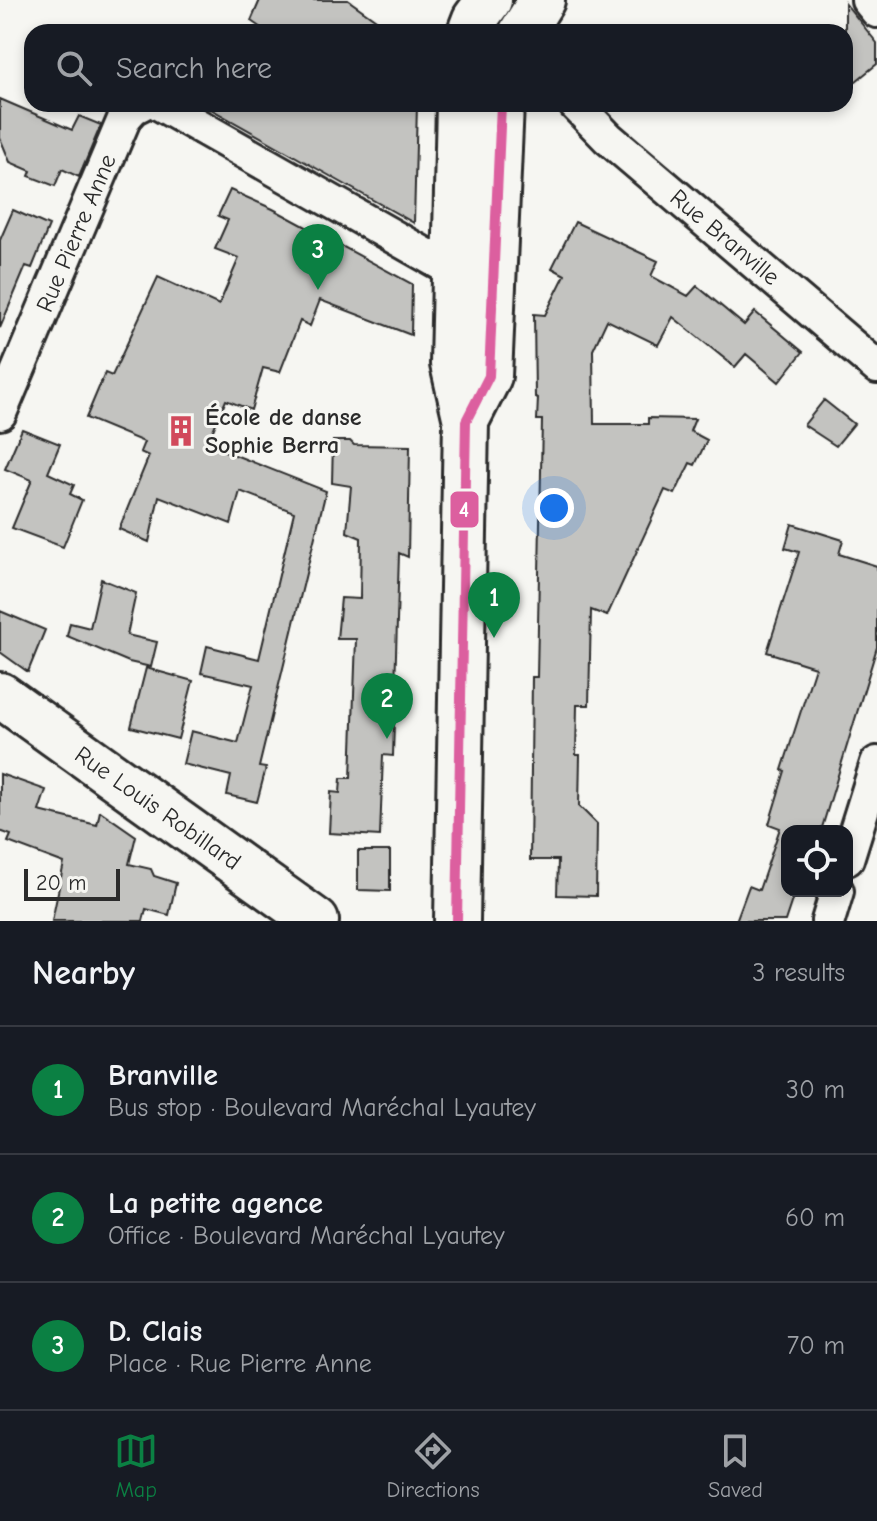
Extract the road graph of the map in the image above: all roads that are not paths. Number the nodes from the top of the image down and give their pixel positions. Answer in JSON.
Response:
{"nodes":[{"id":1,"x":542,"y":0,"type":"edge"},
{"id":2,"x":868,"y":0,"type":"edge"},
{"id":3,"x":877,"y":11,"type":"edge"},
{"id":4,"x":527,"y":24,"type":"edge"},
{"id":5,"x":129,"y":112,"type":"edge"},
{"id":6,"x":174,"y":112,"type":"edge"},
{"id":7,"x":459,"y":112,"type":"edge"},
{"id":8,"x":501,"y":112,"type":"edge"},
{"id":9,"x":583,"y":112,"type":"edge"},
{"id":10,"x":455,"y":272,"type":"junction"},
{"id":11,"x":493,"y":295,"type":"junction"},
{"id":12,"x":877,"y":367,"type":"edge"},
{"id":13,"x":0,"y":413,"type":"edge"},
{"id":14,"x":466,"y":421,"type":"junction"},
{"id":15,"x":0,"y":695,"type":"edge"},
{"id":16,"x":877,"y":763,"type":"edge"},
{"id":17,"x":853,"y":840,"type":"edge"},
{"id":18,"x":835,"y":897,"type":"edge"},
{"id":19,"x":316,"y":921,"type":"edge"},
{"id":20,"x":457,"y":921,"type":"edge"},
{"id":21,"x":828,"y":921,"type":"edge"}],
"edges":[{"from":1,"to":4,"type":"main road"},
{"from":2,"to":3,"type":"street"},
{"from":5,"to":13,"type":"street","name":"Rue Pierre Anne"},
{"from":6,"to":10,"type":"street"},
{"from":7,"to":10,"type":"main road"},
{"from":8,"to":11,"type":"main road"},
{"from":9,"to":12,"type":"street","name":"Rue Branville"},
{"from":10,"to":11,"type":"street"},
{"from":10,"to":14,"type":"main road"},
{"from":11,"to":14,"type":"main road"},
{"from":14,"to":20,"type":"main road"},
{"from":15,"to":19,"type":"main road","name":"Rue Louis Robillard"},
{"from":16,"to":17,"type":"street"},
{"from":18,"to":21,"type":"street"}]}
